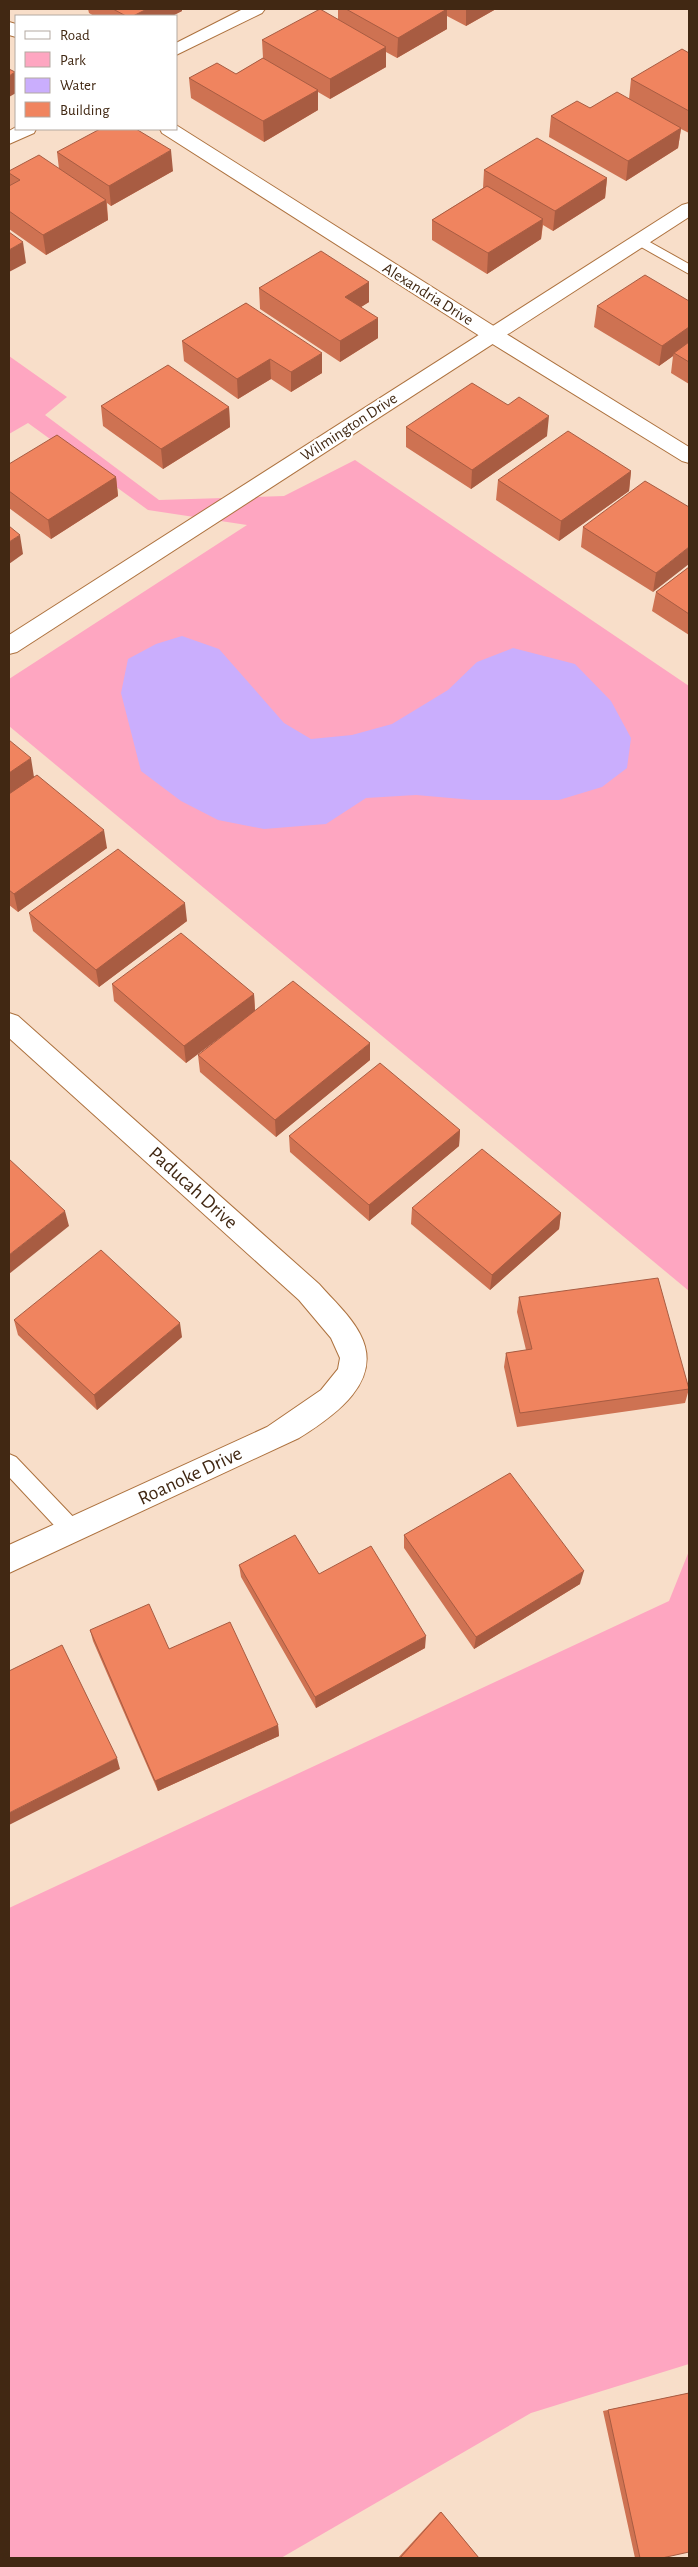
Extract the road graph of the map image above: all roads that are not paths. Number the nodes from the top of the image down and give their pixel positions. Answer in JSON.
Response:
{"nodes":[{"id":1,"x":256,"y":9,"type":"edge"},
{"id":2,"x":178,"y":49,"type":"edge"},
{"id":3,"x":25,"y":130,"type":"edge"},
{"id":4,"x":171,"y":130,"type":"edge"},
{"id":5,"x":9,"y":138,"type":"edge"},
{"id":6,"x":689,"y":209,"type":"edge"},
{"id":7,"x":639,"y":240,"type":"junction"},
{"id":8,"x":689,"y":270,"type":"edge"},
{"id":9,"x":493,"y":335,"type":"junction"},
{"id":10,"x":689,"y":456,"type":"edge"},
{"id":11,"x":9,"y":646,"type":"edge"},
{"id":12,"x":9,"y":1024,"type":"edge"},
{"id":13,"x":353,"y":1368,"type":"joint"},
{"id":14,"x":9,"y":1463,"type":"edge"},
{"id":15,"x":72,"y":1530,"type":"junction"},
{"id":16,"x":9,"y":1559,"type":"edge"}],
"edges":[{"from":1,"to":2,"type":"street"},
{"from":3,"to":5,"type":"street"},
{"from":4,"to":9,"type":"street","name":"Alexandria Drive"},
{"from":6,"to":7,"type":"street","name":"Wilmington Drive"},
{"from":7,"to":8,"type":"lane"},
{"from":7,"to":9,"type":"street","name":"Wilmington Drive"},
{"from":9,"to":10,"type":"street","name":"Alexandria Drive"},
{"from":9,"to":11,"type":"street","name":"Wilmington Drive"},
{"from":12,"to":13,"type":"street","name":"Paducah Drive"},
{"from":13,"to":15,"type":"street","name":"Roanoke Drive"},
{"from":14,"to":15,"type":"lane"},
{"from":15,"to":16,"type":"street","name":"Roanoke Drive"}]}
